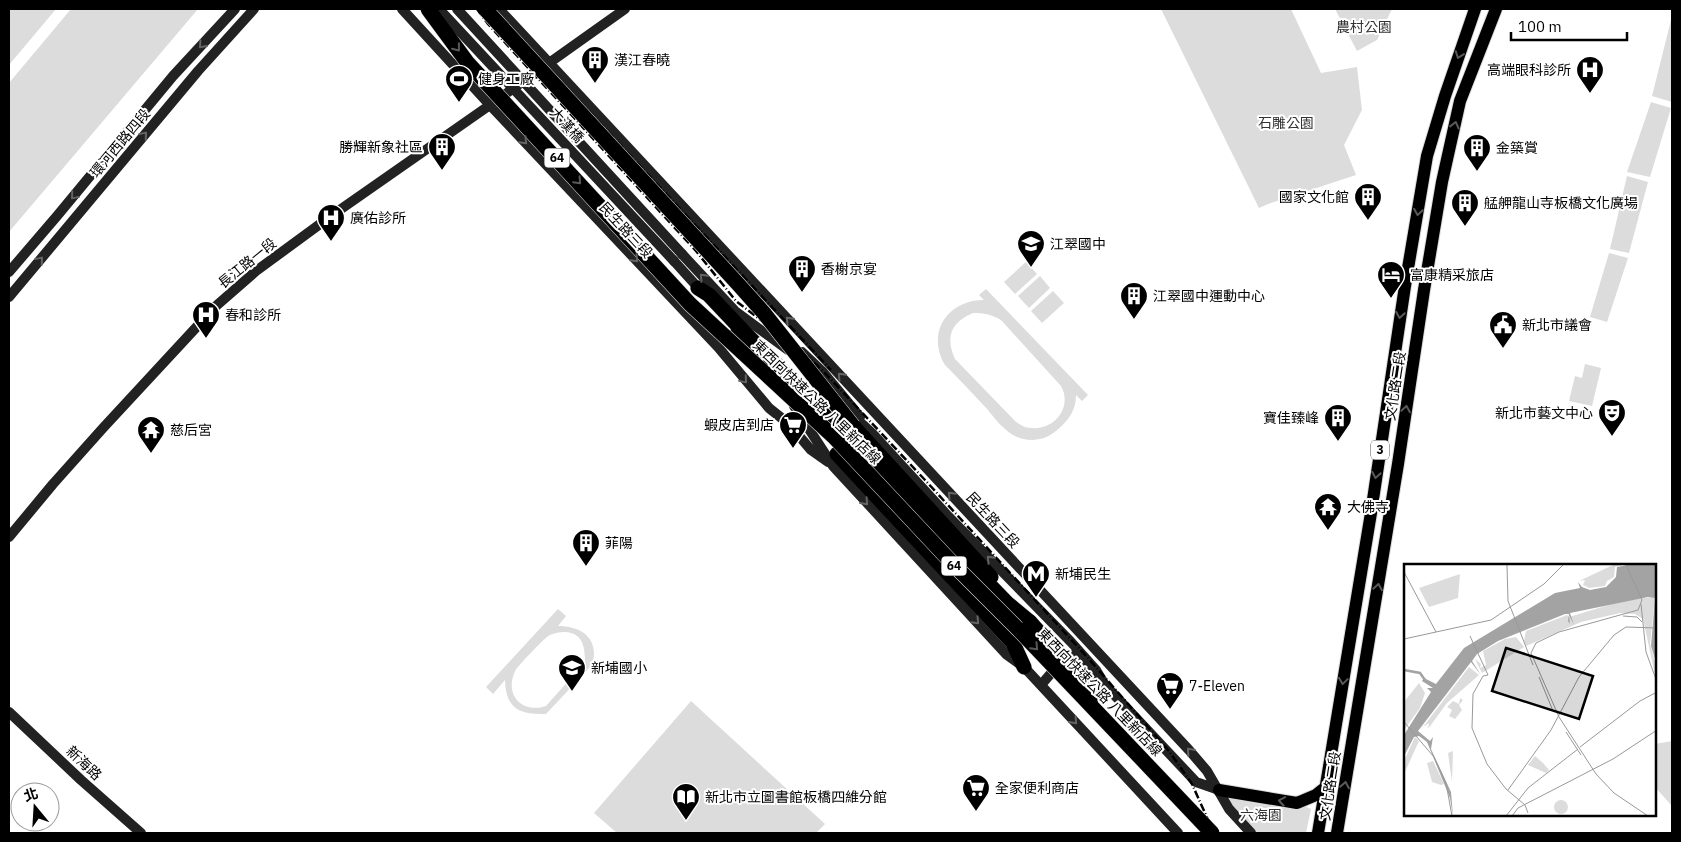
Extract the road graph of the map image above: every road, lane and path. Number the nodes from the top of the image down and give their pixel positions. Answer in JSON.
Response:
{"nodes":[{"id":1,"x":234,"y":9,"type":"edge"},
{"id":2,"x":254,"y":9,"type":"edge"},
{"id":3,"x":402,"y":9,"type":"edge"},
{"id":4,"x":428,"y":9,"type":"edge"},
{"id":5,"x":439,"y":9,"type":"edge"},
{"id":6,"x":457,"y":9,"type":"edge"},
{"id":7,"x":485,"y":9,"type":"edge"},
{"id":8,"x":489,"y":9,"type":"edge"},
{"id":9,"x":499,"y":9,"type":"edge"},
{"id":10,"x":625,"y":9,"type":"edge"},
{"id":11,"x":1475,"y":9,"type":"edge"},
{"id":12,"x":1496,"y":9,"type":"edge"},
{"id":13,"x":546,"y":64,"type":"junction"},
{"id":14,"x":490,"y":105,"type":"junction"},
{"id":15,"x":678,"y":258,"type":"junction"},
{"id":16,"x":9,"y":272,"type":"edge"},
{"id":17,"x":698,"y":288,"type":"junction"},
{"id":18,"x":9,"y":297,"type":"edge"},
{"id":19,"x":724,"y":299,"type":"junction"},
{"id":20,"x":690,"y":304,"type":"junction"},
{"id":21,"x":844,"y":433,"type":"junction"},
{"id":22,"x":833,"y":466,"type":"junction"},
{"id":23,"x":948,"y":516,"type":"junction"},
{"id":24,"x":984,"y":531,"type":"junction"},
{"id":25,"x":9,"y":537,"type":"edge"},
{"id":26,"x":1025,"y":626,"type":"junction"},
{"id":27,"x":1024,"y":667,"type":"junction"},
{"id":28,"x":1105,"y":685,"type":"junction"},
{"id":29,"x":1041,"y":686,"type":"junction"},
{"id":30,"x":9,"y":712,"type":"edge"},
{"id":31,"x":1326,"y":787,"type":"junction"},
{"id":32,"x":1219,"y":790,"type":"junction"},
{"id":33,"x":141,"y":833,"type":"edge"},
{"id":34,"x":1178,"y":833,"type":"edge"},
{"id":35,"x":1212,"y":833,"type":"edge"},
{"id":36,"x":1224,"y":833,"type":"edge"},
{"id":37,"x":1251,"y":833,"type":"edge"},
{"id":38,"x":1318,"y":833,"type":"edge"},
{"id":39,"x":1337,"y":833,"type":"edge"}],
"edges":[{"from":1,"to":16,"type":"main road","name":"環河西路四段","one_way":true},
{"from":18,"to":2,"type":"main road","name":"環河西路四段","one_way":true},
{"from":3,"to":14,"type":"main road","name":"民生路三段"},
{"from":4,"to":20,"type":"highway","name":"東西向快速公路 八里新店線","number":"64","one_way":true,"bridge":true},
{"from":5,"to":15,"type":"main road","name":"大漢橋","bridge":true},
{"from":6,"to":15,"type":"main road","name":"大漢橋","bridge":true},
{"from":7,"to":26,"type":"highway","name":"東西向快速公路 八里新店線","number":"64","bridge":true},
{"from":8,"to":13,"type":"main road","name":"民生路三段"},
{"from":9,"to":13,"type":"main road","name":"民生路三段"},
{"from":10,"to":13,"type":"main road","name":"長江路一段"},
{"from":11,"to":31,"type":"main road","name":"文化路二段","number":"3","one_way":true},
{"from":39,"to":12,"type":"main road","name":"文化路二段","number":"3","one_way":true},
{"from":13,"to":14,"type":"main road","name":"長江路一段"},
{"from":24,"to":13,"type":"main road","name":"民生路三段","one_way":true},
{"from":14,"to":22,"type":"main road","name":"民生路三段","one_way":true},
{"from":14,"to":25,"type":"main road","name":"長江路一段"},
{"from":15,"to":17,"type":"main road","name":"民生路三段"},
{"from":19,"to":15,"type":"main road","name":"民生路三段","one_way":true},
{"from":17,"to":21,"type":"highway"},
{"from":17,"to":22,"type":"main road","name":"民生路三段"},
{"from":19,"to":21,"type":"highway"},
{"from":19,"to":23,"type":"main road","name":"民生路三段"},
{"from":20,"to":26,"type":"highway","name":"東西向快速公路 八里新店線","number":"64","bridge":true},
{"from":20,"to":27,"type":"highway","bridge":true},
{"from":21,"to":26,"type":"highway"},
{"from":22,"to":27,"type":"main road","name":"民生路三段","one_way":true},
{"from":23,"to":24,"type":"main road"},
{"from":28,"to":23,"type":"main road","name":"民生路三段","one_way":true},
{"from":32,"to":24,"type":"main road","name":"民生路三段","one_way":true},
{"from":26,"to":35,"type":"highway","name":"東西向快速公路 八里新店線","number":"64","one_way":true,"bridge":true},
{"from":26,"to":36,"type":"highway","name":"東西向快速公路 八里新店線","number":"64","bridge":true},
{"from":27,"to":29,"type":"main road","name":"民生路三段"},
{"from":28,"to":29,"type":"main road"},
{"from":28,"to":32,"type":"main road","name":"民生路三段"},
{"from":29,"to":34,"type":"main road","name":"民生路三段","one_way":true},
{"from":30,"to":33,"type":"main road","name":"新海路"},
{"from":31,"to":32,"type":"main road","one_way":true},
{"from":31,"to":38,"type":"main road","name":"文化路二段","number":"3"},
{"from":32,"to":37,"type":"main road","name":"民生路三段"}]}
